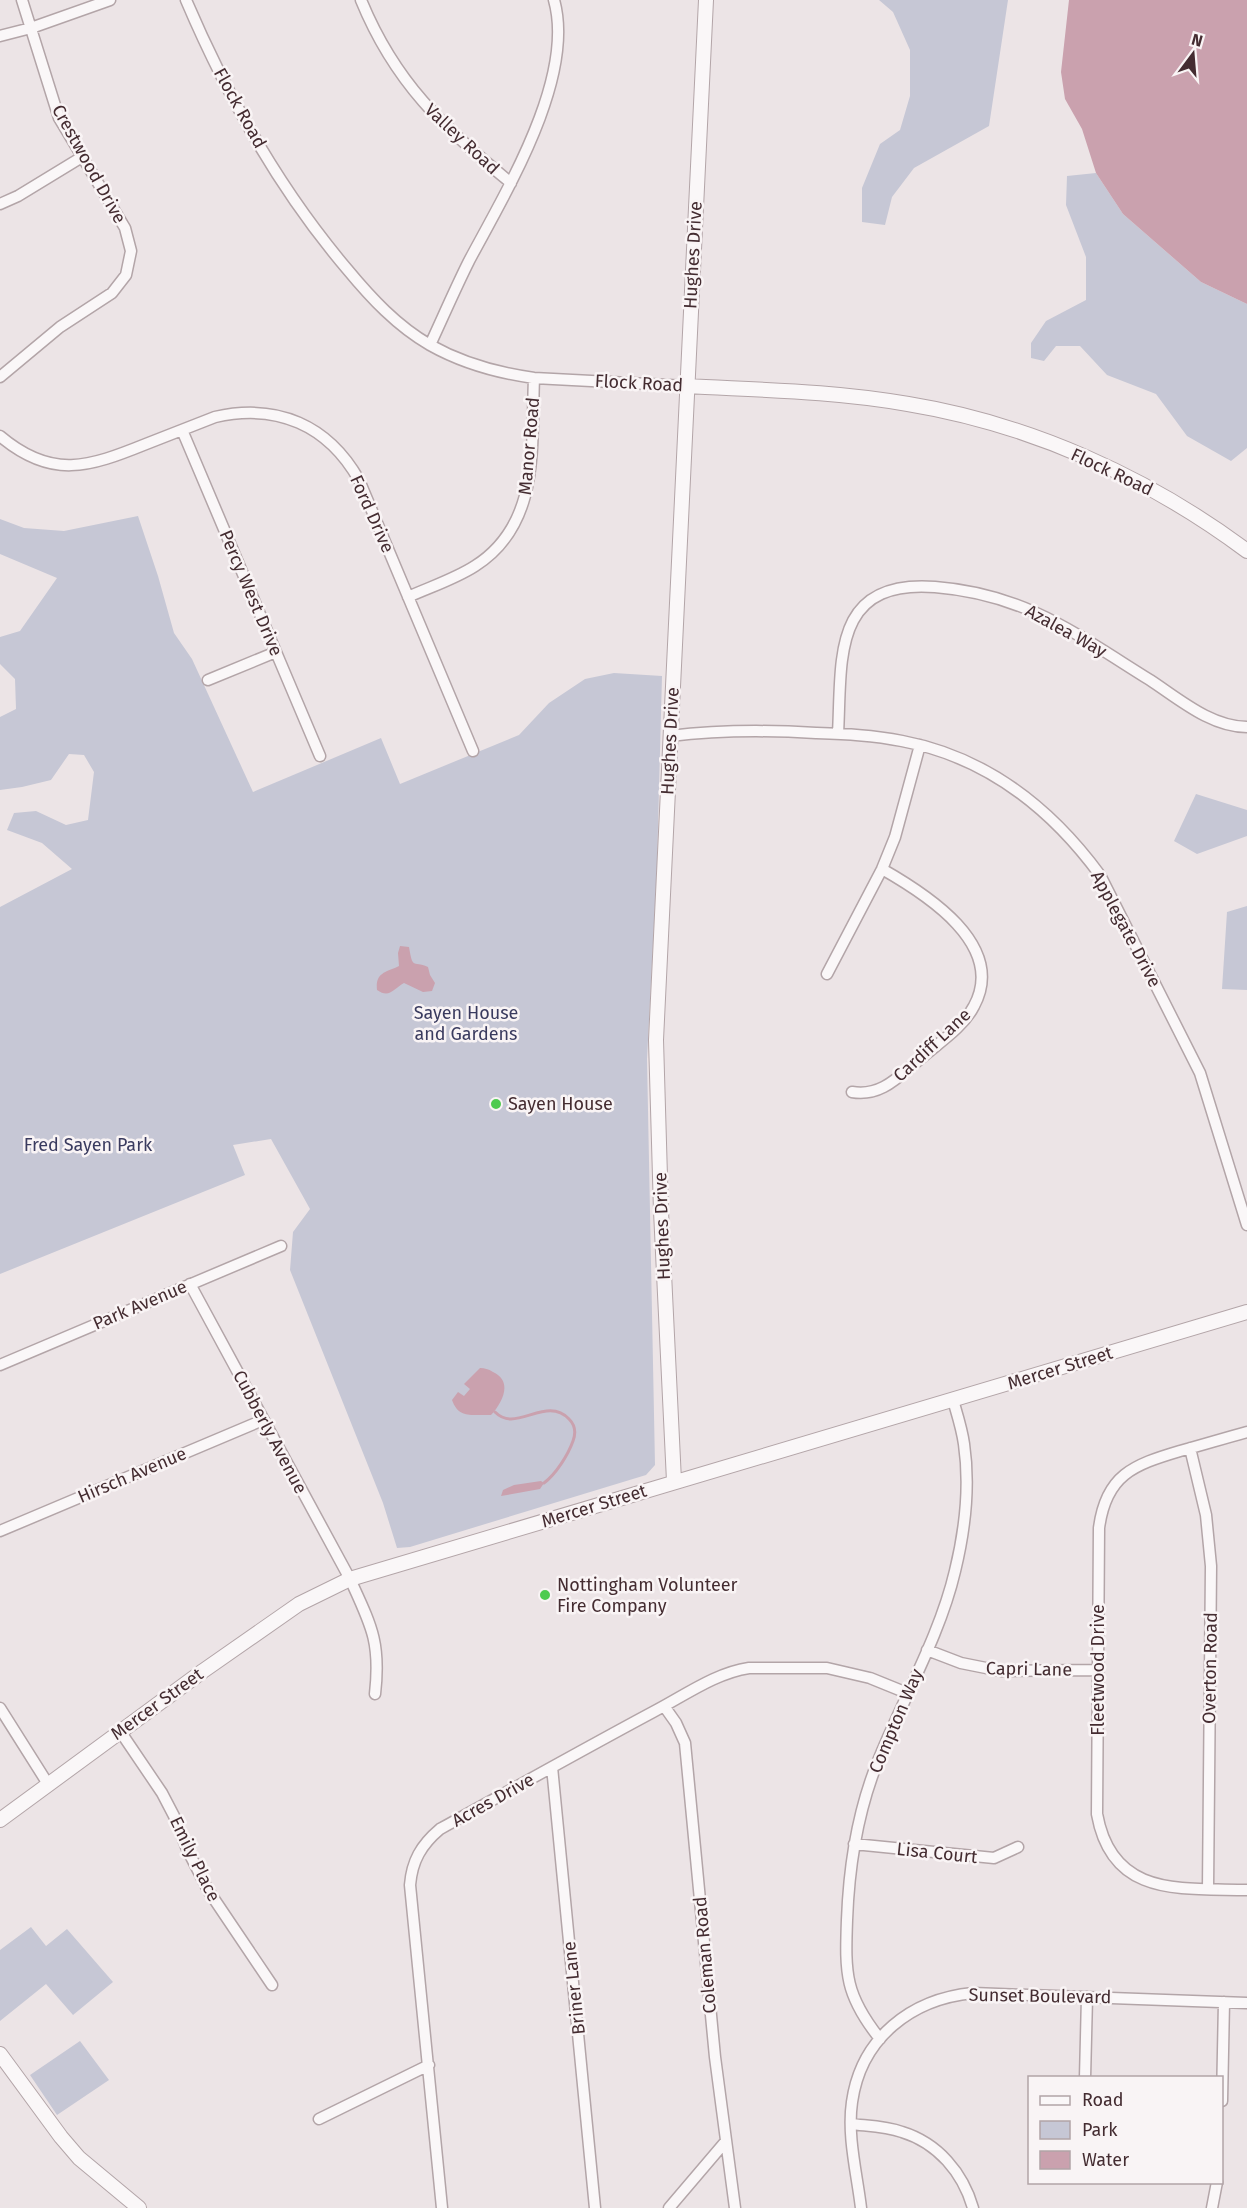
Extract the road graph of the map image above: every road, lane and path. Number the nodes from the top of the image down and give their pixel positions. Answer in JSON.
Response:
{"nodes":[{"id":1,"x":22,"y":0,"type":"edge"},
{"id":2,"x":110,"y":0,"type":"edge"},
{"id":3,"x":186,"y":0,"type":"edge"},
{"id":4,"x":361,"y":0,"type":"edge"},
{"id":5,"x":554,"y":0,"type":"edge"},
{"id":6,"x":706,"y":0,"type":"edge"},
{"id":7,"x":31,"y":28,"type":"junction"},
{"id":8,"x":0,"y":36,"type":"edge"},
{"id":9,"x":82,"y":157,"type":"junction"},
{"id":10,"x":511,"y":183,"type":"junction"},
{"id":11,"x":0,"y":204,"type":"edge"},
{"id":12,"x":430,"y":345,"type":"junction"},
{"id":13,"x":0,"y":377,"type":"edge"},
{"id":14,"x":534,"y":378,"type":"junction"},
{"id":15,"x":687,"y":386,"type":"junction"},
{"id":16,"x":182,"y":430,"type":"junction"},
{"id":17,"x":0,"y":436,"type":"edge"},
{"id":18,"x":1247,"y":551,"type":"edge"},
{"id":19,"x":408,"y":597,"type":"junction"},
{"id":20,"x":276,"y":652,"type":"junction"},
{"id":21,"x":208,"y":680,"type":"dead end"},
{"id":22,"x":1247,"y":727,"type":"edge"},
{"id":23,"x":838,"y":734,"type":"junction"},
{"id":24,"x":670,"y":736,"type":"junction"},
{"id":25,"x":920,"y":745,"type":"junction"},
{"id":26,"x":473,"y":752,"type":"dead end"},
{"id":27,"x":320,"y":756,"type":"dead end"},
{"id":28,"x":882,"y":869,"type":"junction"},
{"id":29,"x":827,"y":974,"type":"dead end"},
{"id":30,"x":852,"y":1092,"type":"dead end"},
{"id":31,"x":1247,"y":1225,"type":"edge"},
{"id":32,"x":280,"y":1245,"type":"dead end"},
{"id":33,"x":190,"y":1284,"type":"junction"},
{"id":34,"x":1247,"y":1312,"type":"edge"},
{"id":35,"x":0,"y":1365,"type":"edge"},
{"id":36,"x":953,"y":1400,"type":"junction"},
{"id":37,"x":264,"y":1420,"type":"junction"},
{"id":38,"x":1247,"y":1432,"type":"edge"},
{"id":39,"x":1190,"y":1448,"type":"junction"},
{"id":40,"x":674,"y":1481,"type":"junction"},
{"id":41,"x":0,"y":1531,"type":"edge"},
{"id":42,"x":350,"y":1579,"type":"junction"},
{"id":43,"x":927,"y":1650,"type":"junction"},
{"id":44,"x":1098,"y":1670,"type":"junction"},
{"id":45,"x":907,"y":1693,"type":"junction"},
{"id":46,"x":375,"y":1694,"type":"dead end"},
{"id":47,"x":664,"y":1706,"type":"junction"},
{"id":48,"x":0,"y":1708,"type":"edge"},
{"id":49,"x":120,"y":1731,"type":"junction"},
{"id":50,"x":552,"y":1767,"type":"junction"},
{"id":51,"x":48,"y":1784,"type":"junction"},
{"id":52,"x":0,"y":1820,"type":"edge"},
{"id":53,"x":854,"y":1844,"type":"junction"},
{"id":54,"x":1018,"y":1846,"type":"dead end"},
{"id":55,"x":1208,"y":1889,"type":"junction"},
{"id":56,"x":1247,"y":1890,"type":"edge"},
{"id":57,"x":272,"y":1985,"type":"dead end"},
{"id":58,"x":1087,"y":1997,"type":"junction"},
{"id":59,"x":1224,"y":2002,"type":"junction"},
{"id":60,"x":1247,"y":2003,"type":"edge"},
{"id":61,"x":880,"y":2039,"type":"junction"},
{"id":62,"x":0,"y":2054,"type":"edge"},
{"id":63,"x":429,"y":2065,"type":"junction"},
{"id":64,"x":1085,"y":2076,"type":"edge"},
{"id":65,"x":1222,"y":2076,"type":"edge"},
{"id":66,"x":319,"y":2119,"type":"dead end"},
{"id":67,"x":851,"y":2124,"type":"junction"},
{"id":68,"x":726,"y":2140,"type":"junction"},
{"id":69,"x":1217,"y":2184,"type":"edge"},
{"id":70,"x":139,"y":2208,"type":"edge"},
{"id":71,"x":442,"y":2208,"type":"edge"},
{"id":72,"x":595,"y":2208,"type":"edge"},
{"id":73,"x":669,"y":2208,"type":"edge"},
{"id":74,"x":735,"y":2208,"type":"edge"},
{"id":75,"x":861,"y":2208,"type":"edge"},
{"id":76,"x":974,"y":2208,"type":"edge"},
{"id":77,"x":1212,"y":2208,"type":"edge"}],
"edges":[{"from":1,"to":7,"type":"street","name":"Crestwood Drive"},
{"from":2,"to":7,"type":"street"},
{"from":3,"to":12,"type":"street","name":"Flock Road"},
{"from":4,"to":10,"type":"street","name":"Valley Road"},
{"from":5,"to":10,"type":"street"},
{"from":6,"to":15,"type":"street","name":"Hughes Drive"},
{"from":7,"to":8,"type":"street"},
{"from":7,"to":9,"type":"street","name":"Crestwood Drive"},
{"from":9,"to":11,"type":"street"},
{"from":9,"to":13,"type":"street","name":"Crestwood Drive"},
{"from":10,"to":12,"type":"street","name":"Valley Road"},
{"from":12,"to":14,"type":"street","name":"Flock Road"},
{"from":14,"to":15,"type":"street","name":"Flock Road"},
{"from":14,"to":19,"type":"street","name":"Manor Road"},
{"from":15,"to":18,"type":"street","name":"Flock Road"},
{"from":15,"to":24,"type":"street","name":"Hughes Drive"},
{"from":16,"to":17,"type":"street","name":"Ford Drive"},
{"from":16,"to":19,"type":"street","name":"Ford Drive"},
{"from":16,"to":20,"type":"street","name":"Percy West Drive"},
{"from":19,"to":26,"type":"street","name":"Ford Drive"},
{"from":20,"to":21,"type":"street"},
{"from":20,"to":27,"type":"street","name":"Percy West Drive"},
{"from":22,"to":23,"type":"street","name":"Azalea Way"},
{"from":23,"to":24,"type":"street","name":"Applegate Drive"},
{"from":23,"to":25,"type":"street","name":"Applegate Drive"},
{"from":24,"to":40,"type":"street","name":"Hughes Drive"},
{"from":25,"to":28,"type":"street"},
{"from":25,"to":31,"type":"street","name":"Applegate Drive"},
{"from":28,"to":29,"type":"street"},
{"from":28,"to":30,"type":"street","name":"Cardiff Lane"},
{"from":32,"to":33,"type":"street","name":"Park Avenue"},
{"from":33,"to":35,"type":"street","name":"Park Avenue"},
{"from":33,"to":37,"type":"street","name":"Cubberly Avenue"},
{"from":34,"to":36,"type":"street","name":"Mercer Street"},
{"from":36,"to":40,"type":"street","name":"Mercer Street"},
{"from":36,"to":43,"type":"street","name":"Compton Way"},
{"from":37,"to":41,"type":"street","name":"Hirsch Avenue"},
{"from":37,"to":42,"type":"street","name":"Cubberly Avenue"},
{"from":38,"to":39,"type":"street","name":"Fleetwood Drive"},
{"from":39,"to":44,"type":"street","name":"Fleetwood Drive"},
{"from":39,"to":55,"type":"street","name":"Overton Road"},
{"from":40,"to":42,"type":"street","name":"Mercer Street"},
{"from":42,"to":46,"type":"street","name":"Cubberly Avenue"},
{"from":42,"to":49,"type":"street","name":"Mercer Street"},
{"from":43,"to":44,"type":"street","name":"Capri Lane"},
{"from":43,"to":45,"type":"street","name":"Compton Way"},
{"from":44,"to":55,"type":"street","name":"Fleetwood Drive"},
{"from":45,"to":47,"type":"street","name":"Acres Drive"},
{"from":45,"to":53,"type":"street","name":"Compton Way"},
{"from":47,"to":50,"type":"street","name":"Acres Drive"},
{"from":47,"to":68,"type":"street","name":"Coleman Road"},
{"from":48,"to":51,"type":"street"},
{"from":49,"to":51,"type":"street","name":"Mercer Street"},
{"from":49,"to":57,"type":"street","name":"Emily Place"},
{"from":50,"to":63,"type":"street","name":"Acres Drive"},
{"from":50,"to":72,"type":"street","name":"Briner Lane"},
{"from":51,"to":52,"type":"street","name":"Mercer Street"},
{"from":53,"to":54,"type":"street","name":"Lisa Court"},
{"from":53,"to":61,"type":"street","name":"Compton Way"},
{"from":55,"to":56,"type":"street","name":"Fleetwood Drive"},
{"from":58,"to":59,"type":"street","name":"Sunset Boulevard"},
{"from":58,"to":61,"type":"street","name":"Sunset Boulevard"},
{"from":58,"to":64,"type":"street"},
{"from":59,"to":60,"type":"street","name":"Sunset Boulevard"},
{"from":59,"to":65,"type":"street"},
{"from":61,"to":67,"type":"street","name":"Sunset Boulevard"},
{"from":62,"to":70,"type":"street"},
{"from":63,"to":66,"type":"street"},
{"from":63,"to":71,"type":"street","name":"Acres Drive"},
{"from":67,"to":75,"type":"street","name":"Sunset Boulevard"},
{"from":67,"to":76,"type":"street"},
{"from":68,"to":73,"type":"street"},
{"from":68,"to":74,"type":"street","name":"Coleman Road"},
{"from":69,"to":77,"type":"street"}]}
